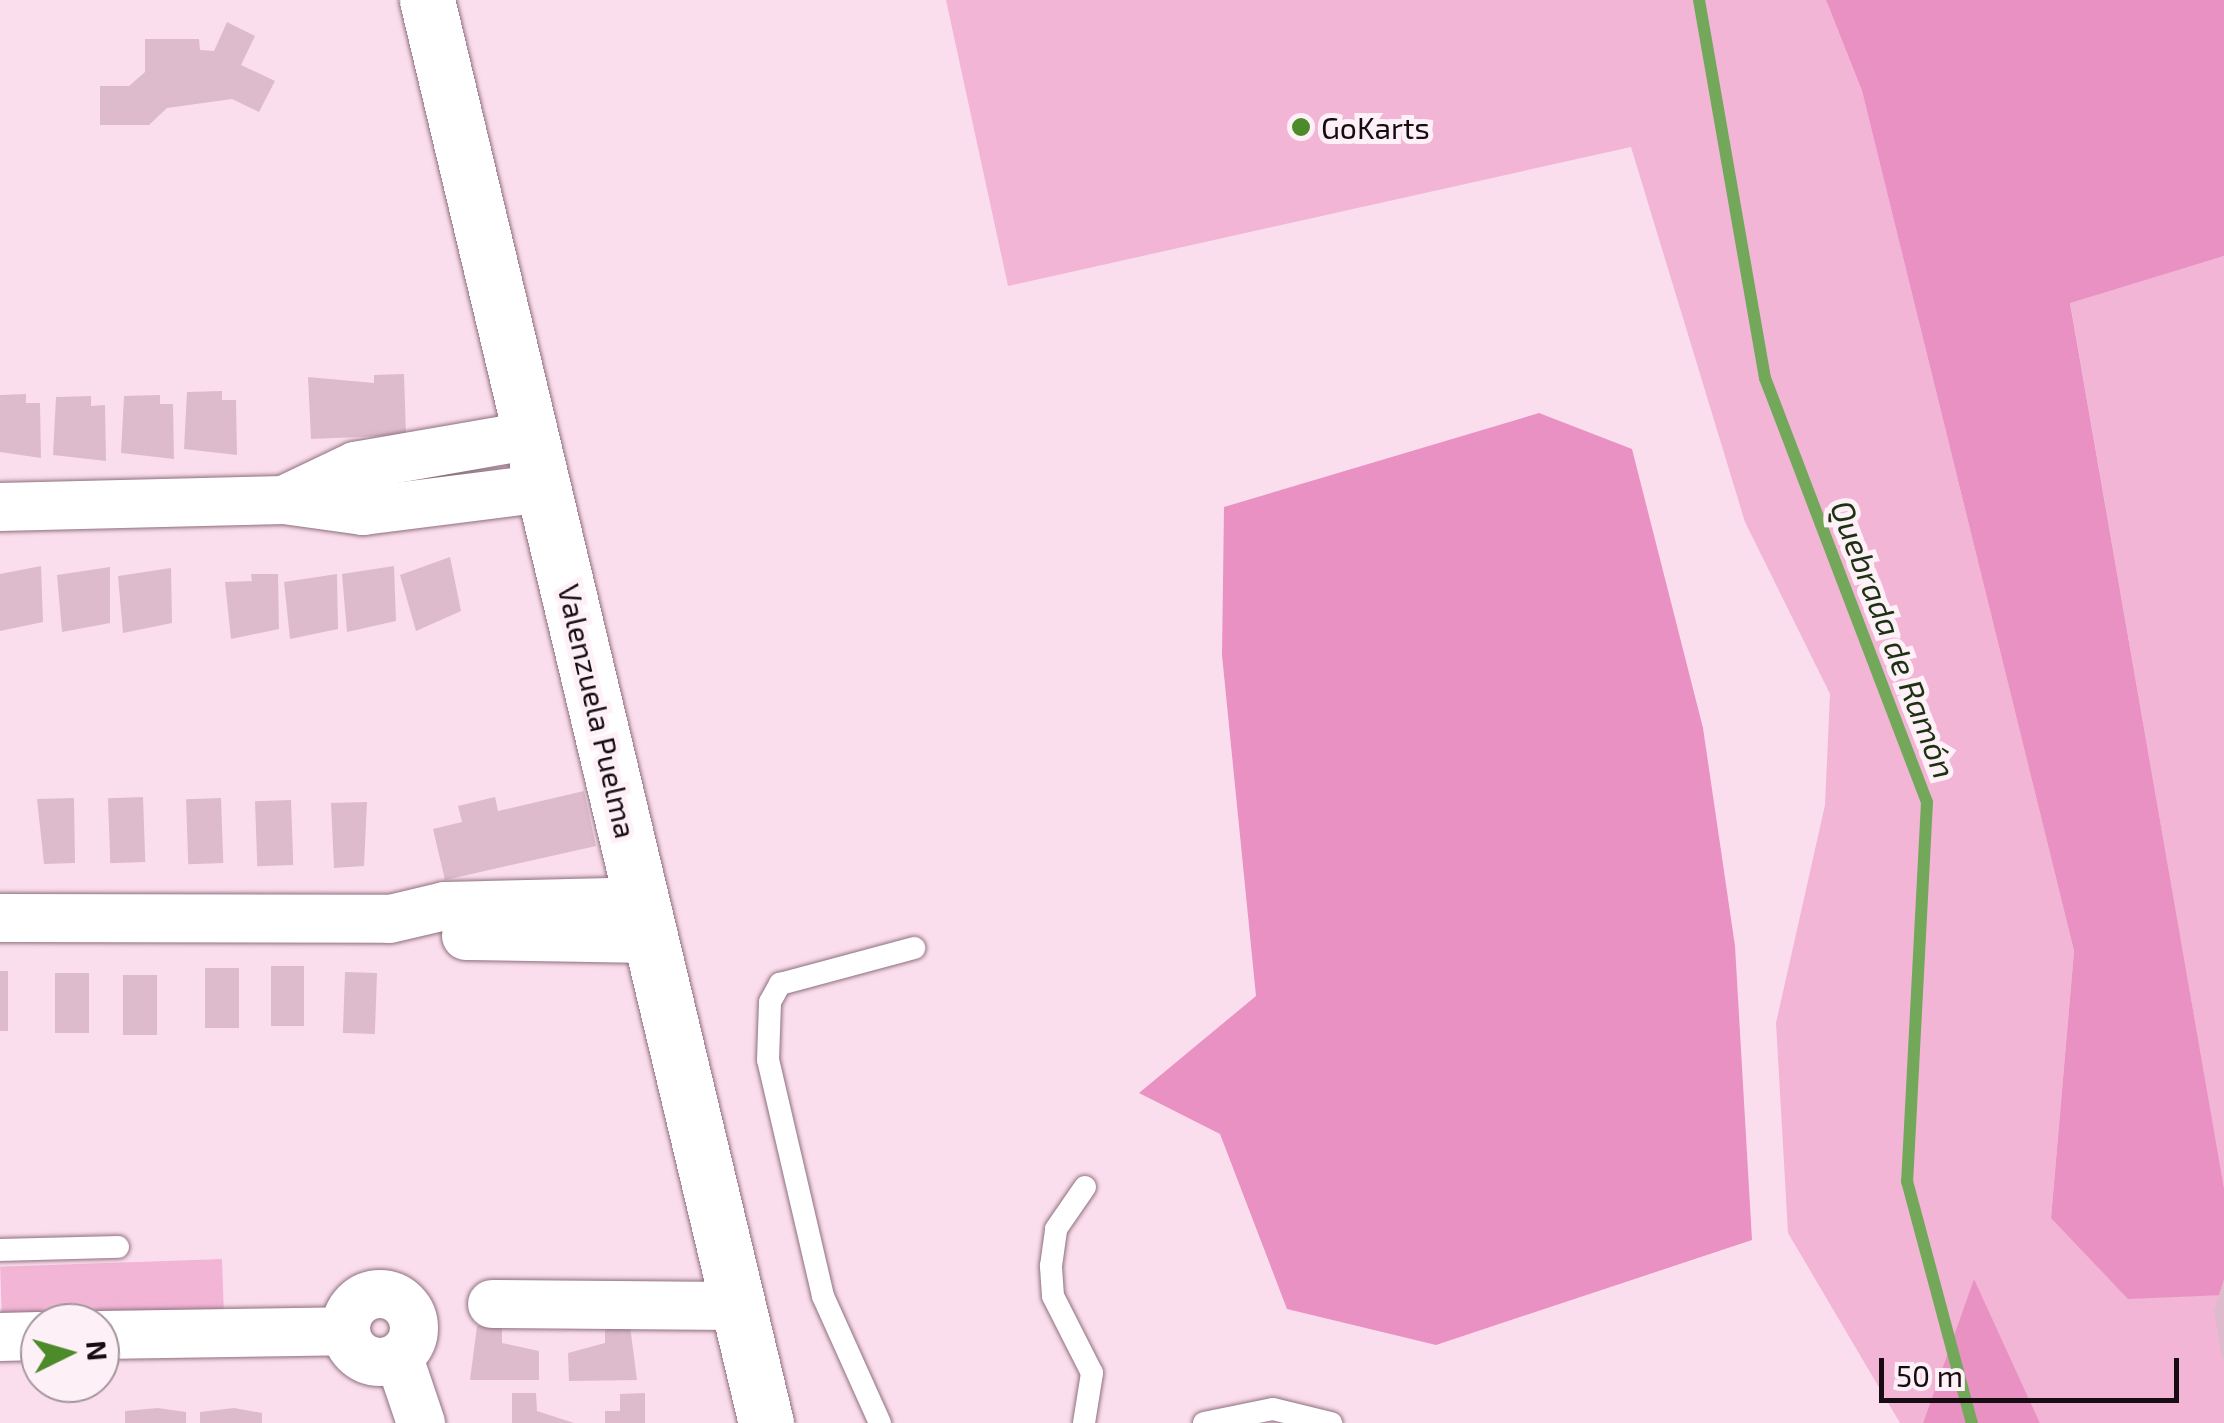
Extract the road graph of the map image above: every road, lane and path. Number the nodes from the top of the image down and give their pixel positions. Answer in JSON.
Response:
{"nodes":[{"id":1,"x":428,"y":0,"type":"edge"},
{"id":2,"x":532,"y":435,"type":"junction"},
{"id":3,"x":545,"y":488,"type":"junction"},
{"id":4,"x":284,"y":500,"type":"junction"},
{"id":5,"x":0,"y":507,"type":"edge"},
{"id":6,"x":0,"y":918,"type":"edge"},
{"id":7,"x":647,"y":920,"type":"junction"},
{"id":8,"x":914,"y":948,"type":"dead end"},
{"id":9,"x":1084,"y":1187,"type":"dead end"},
{"id":10,"x":118,"y":1247,"type":"dead end"},
{"id":11,"x":0,"y":1250,"type":"edge"},
{"id":12,"x":492,"y":1304,"type":"dead end"},
{"id":13,"x":738,"y":1306,"type":"junction"},
{"id":14,"x":120,"y":1335,"type":"edge"},
{"id":15,"x":421,"y":1423,"type":"edge"},
{"id":16,"x":766,"y":1423,"type":"edge"},
{"id":17,"x":880,"y":1423,"type":"edge"},
{"id":18,"x":1084,"y":1423,"type":"edge"},
{"id":19,"x":1204,"y":1423,"type":"edge"},
{"id":20,"x":1331,"y":1423,"type":"edge"}],
"edges":[{"from":1,"to":2,"type":"street","name":"Valenzuela Puelma"},
{"from":2,"to":3,"type":"street","name":"Valenzuela Puelma"},
{"from":2,"to":4,"type":"street"},
{"from":3,"to":4,"type":"street"},
{"from":3,"to":7,"type":"street","name":"Valenzuela Puelma"},
{"from":4,"to":5,"type":"street"},
{"from":6,"to":7,"type":"street"},
{"from":7,"to":13,"type":"street","name":"Valenzuela Puelma"},
{"from":8,"to":17,"type":"lane"},
{"from":9,"to":18,"type":"lane"},
{"from":10,"to":11,"type":"lane"},
{"from":12,"to":13,"type":"street"},
{"from":13,"to":16,"type":"street","name":"Valenzuela Puelma"},
{"from":14,"to":15,"type":"street"},
{"from":19,"to":20,"type":"lane"}]}
